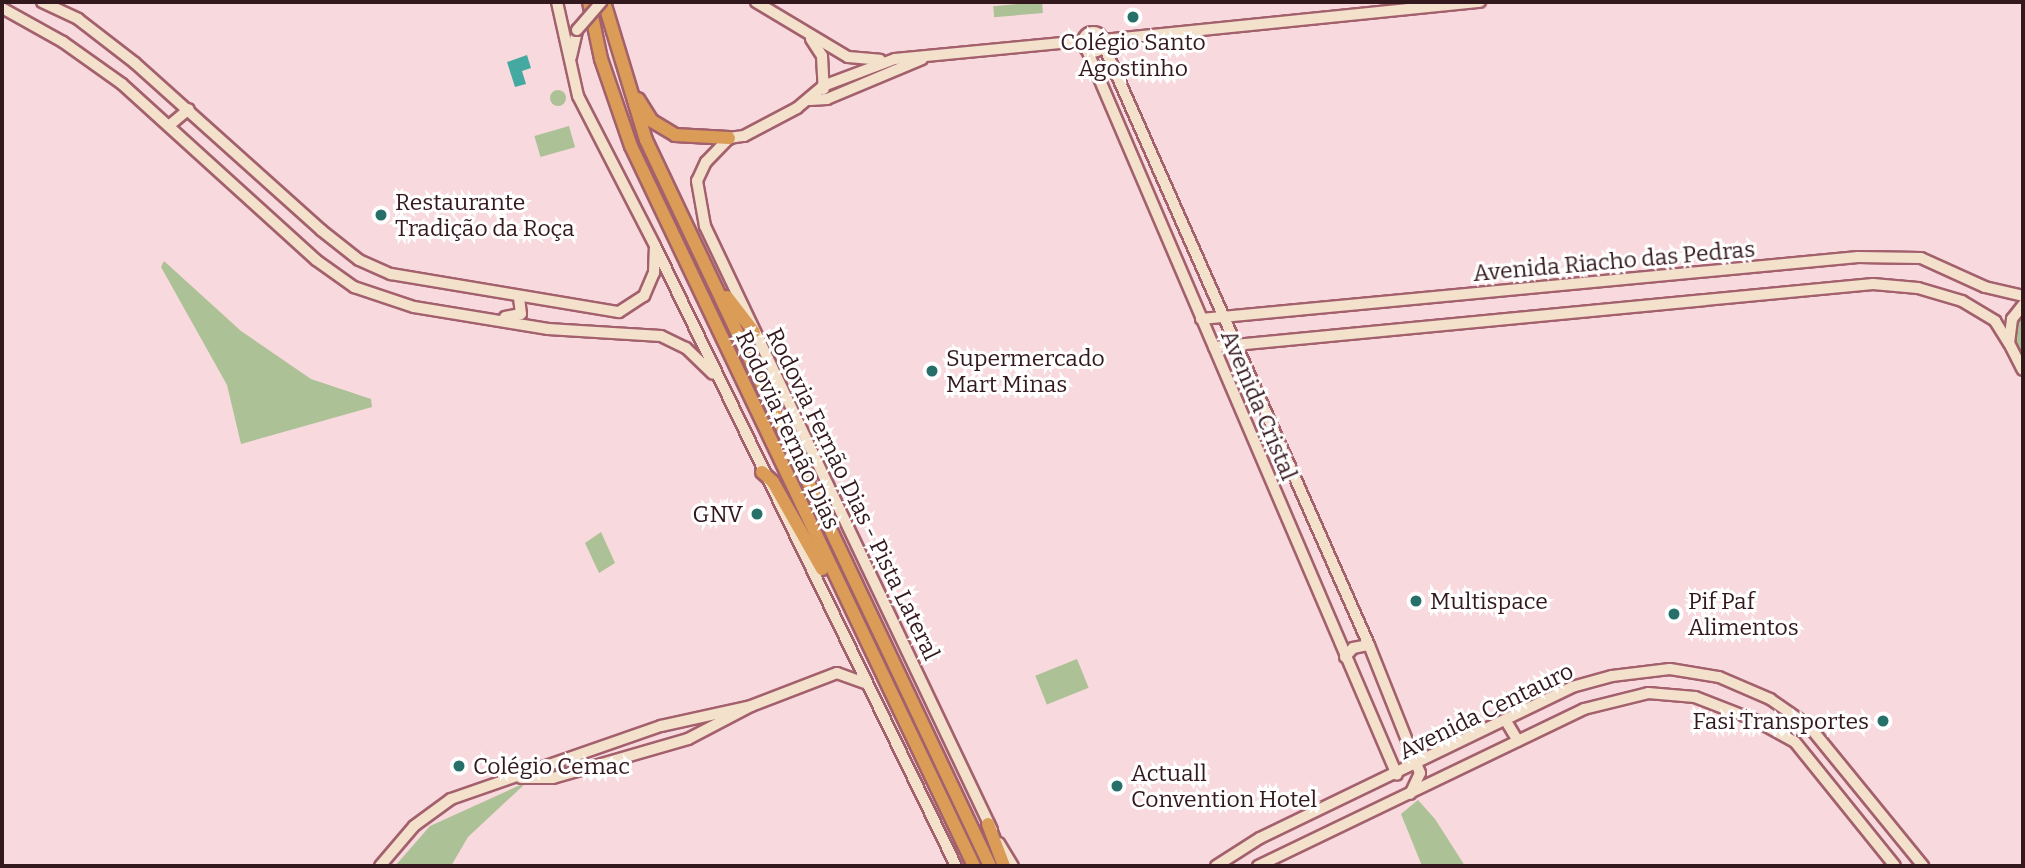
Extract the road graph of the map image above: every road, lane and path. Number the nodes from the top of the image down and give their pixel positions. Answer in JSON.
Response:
{"nodes":[{"id":1,"x":42,"y":2,"type":"edge"},
{"id":2,"x":557,"y":2,"type":"edge"},
{"id":3,"x":589,"y":2,"type":"edge"},
{"id":4,"x":603,"y":2,"type":"edge"},
{"id":5,"x":756,"y":2,"type":"edge"},
{"id":6,"x":1480,"y":2,"type":"edge"},
{"id":7,"x":2,"y":8,"type":"edge"},
{"id":8,"x":607,"y":17,"type":"junction"},
{"id":9,"x":804,"y":30,"type":"junction"},
{"id":10,"x":1103,"y":42,"type":"junction"},
{"id":11,"x":1085,"y":45,"type":"junction"},
{"id":12,"x":922,"y":58,"type":"junction"},
{"id":13,"x":895,"y":59,"type":"junction"},
{"id":14,"x":570,"y":66,"type":"junction"},
{"id":15,"x":823,"y":86,"type":"junction"},
{"id":16,"x":827,"y":99,"type":"junction"},
{"id":17,"x":810,"y":100,"type":"junction"},
{"id":18,"x":189,"y":109,"type":"junction"},
{"id":19,"x":171,"y":124,"type":"junction"},
{"id":20,"x":729,"y":138,"type":"junction"},
{"id":21,"x":685,"y":224,"type":"junction"},
{"id":22,"x":656,"y":246,"type":"junction"},
{"id":23,"x":2023,"y":296,"type":"edge"},
{"id":24,"x":519,"y":297,"type":"junction"},
{"id":25,"x":2023,"y":305,"type":"edge"},
{"id":26,"x":1226,"y":317,"type":"junction"},
{"id":27,"x":483,"y":318,"type":"junction"},
{"id":28,"x":1201,"y":319,"type":"junction"},
{"id":29,"x":754,"y":332,"type":"junction"},
{"id":30,"x":2009,"y":343,"type":"junction"},
{"id":31,"x":1238,"y":345,"type":"junction"},
{"id":32,"x":1214,"y":347,"type":"junction"},
{"id":33,"x":2023,"y":370,"type":"edge"},
{"id":34,"x":719,"y":379,"type":"junction"},
{"id":35,"x":762,"y":472,"type":"junction"},
{"id":36,"x":841,"y":591,"type":"junction"},
{"id":37,"x":1369,"y":645,"type":"junction"},
{"id":38,"x":1345,"y":657,"type":"junction"},
{"id":39,"x":865,"y":685,"type":"junction"},
{"id":40,"x":751,"y":706,"type":"junction"},
{"id":41,"x":712,"y":713,"type":"junction"},
{"id":42,"x":1398,"y":717,"type":"junction"},
{"id":43,"x":1506,"y":721,"type":"junction"},
{"id":44,"x":716,"y":727,"type":"junction"},
{"id":45,"x":1376,"y":727,"type":"junction"},
{"id":46,"x":1518,"y":741,"type":"junction"},
{"id":47,"x":1417,"y":765,"type":"junction"},
{"id":48,"x":542,"y":766,"type":"junction"},
{"id":49,"x":1396,"y":775,"type":"junction"},
{"id":50,"x":521,"y":778,"type":"junction"},
{"id":51,"x":537,"y":780,"type":"junction"},
{"id":52,"x":1410,"y":794,"type":"junction"},
{"id":53,"x":988,"y":824,"type":"junction"},
{"id":54,"x":380,"y":866,"type":"edge"},
{"id":55,"x":956,"y":866,"type":"edge"},
{"id":56,"x":974,"y":866,"type":"edge"},
{"id":57,"x":989,"y":866,"type":"edge"},
{"id":58,"x":1004,"y":866,"type":"edge"},
{"id":59,"x":1013,"y":866,"type":"edge"},
{"id":60,"x":1216,"y":866,"type":"edge"},
{"id":61,"x":1258,"y":866,"type":"edge"},
{"id":62,"x":1895,"y":866,"type":"edge"},
{"id":63,"x":1923,"y":866,"type":"edge"}],
"edges":[{"from":1,"to":18,"type":"street"},
{"from":2,"to":14,"type":"street"},
{"from":3,"to":36,"type":"highway","name":"Rodovia Fernão Dias"},
{"from":4,"to":8,"type":"highway","name":"Rodovia Fernão Dias"},
{"from":4,"to":14,"type":"street","bridge":true},
{"from":5,"to":9,"type":"street"},
{"from":6,"to":10,"type":"street"},
{"from":7,"to":19,"type":"street"},
{"from":8,"to":20,"type":"highway"},
{"from":8,"to":21,"type":"highway","name":"Rodovia Fernão Dias"},
{"from":9,"to":13,"type":"street"},
{"from":9,"to":15,"type":"street"},
{"from":10,"to":11,"type":"street"},
{"from":10,"to":11,"type":"street"},
{"from":10,"to":26,"type":"street","name":"Avenida Cristal"},
{"from":11,"to":12,"type":"street"},
{"from":11,"to":28,"type":"street","name":"Avenida Cristal"},
{"from":12,"to":13,"type":"street"},
{"from":12,"to":16,"type":"street"},
{"from":13,"to":15,"type":"street"},
{"from":14,"to":22,"type":"street"},
{"from":15,"to":16,"type":"street"},
{"from":15,"to":17,"type":"street"},
{"from":16,"to":17,"type":"street"},
{"from":17,"to":20,"type":"street"},
{"from":18,"to":19,"type":"street"},
{"from":18,"to":24,"type":"street"},
{"from":19,"to":27,"type":"street"},
{"from":20,"to":29,"type":"street","name":"Rodovia Fernão Dias - Pista Lateral"},
{"from":21,"to":29,"type":"highway"},
{"from":21,"to":57,"type":"highway","name":"Rodovia Fernão Dias"},
{"from":22,"to":24,"type":"street"},
{"from":22,"to":34,"type":"street"},
{"from":23,"to":26,"type":"street","name":"Avenida Riacho das Pedras"},
{"from":24,"to":27,"type":"street"},
{"from":25,"to":30,"type":"street"},
{"from":26,"to":28,"type":"street","name":"Avenida Riacho das Pedras"},
{"from":26,"to":31,"type":"street","name":"Avenida Cristal"},
{"from":27,"to":34,"type":"street"},
{"from":28,"to":32,"type":"street","name":"Avenida Cristal"},
{"from":29,"to":53,"type":"street","name":"Rodovia Fernão Dias - Pista Lateral"},
{"from":30,"to":31,"type":"street","name":"Avenida Riacho das Pedras"},
{"from":30,"to":33,"type":"street","name":"Avenida Riacho das Pedras"},
{"from":31,"to":32,"type":"street","name":"Avenida Riacho das Pedras"},
{"from":31,"to":37,"type":"street","name":"Avenida Cristal"},
{"from":32,"to":38,"type":"street","name":"Avenida Cristal"},
{"from":34,"to":35,"type":"street"},
{"from":35,"to":36,"type":"highway"},
{"from":35,"to":39,"type":"street"},
{"from":36,"to":56,"type":"highway","name":"Rodovia Fernão Dias"},
{"from":37,"to":38,"type":"street"},
{"from":37,"to":42,"type":"street","name":"Avenida Cristal"},
{"from":38,"to":45,"type":"street","name":"Avenida Cristal"},
{"from":39,"to":40,"type":"street"},
{"from":39,"to":55,"type":"street"},
{"from":40,"to":41,"type":"street"},
{"from":40,"to":44,"type":"street"},
{"from":41,"to":44,"type":"street"},
{"from":41,"to":48,"type":"street"},
{"from":42,"to":45,"type":"street"},
{"from":42,"to":47,"type":"street","name":"Avenida Cristal"},
{"from":43,"to":46,"type":"street"},
{"from":43,"to":47,"type":"street","name":"Avenida Centauro"},
{"from":43,"to":63,"type":"street","name":"Avenida Centauro"},
{"from":44,"to":51,"type":"street"},
{"from":45,"to":49,"type":"street","name":"Avenida Cristal"},
{"from":46,"to":52,"type":"street","name":"Avenida Centauro"},
{"from":46,"to":62,"type":"street","name":"Avenida Centauro"},
{"from":47,"to":49,"type":"street","name":"Avenida Centauro"},
{"from":47,"to":52,"type":"street"},
{"from":48,"to":50,"type":"street"},
{"from":48,"to":51,"type":"street"},
{"from":49,"to":60,"type":"street","name":"Avenida Centauro"},
{"from":50,"to":51,"type":"street"},
{"from":50,"to":54,"type":"street"},
{"from":52,"to":61,"type":"street","name":"Avenida Centauro"},
{"from":53,"to":58,"type":"highway"},
{"from":53,"to":59,"type":"street","name":"Rodovia Fernão Dias - Pista Lateral"}]}
